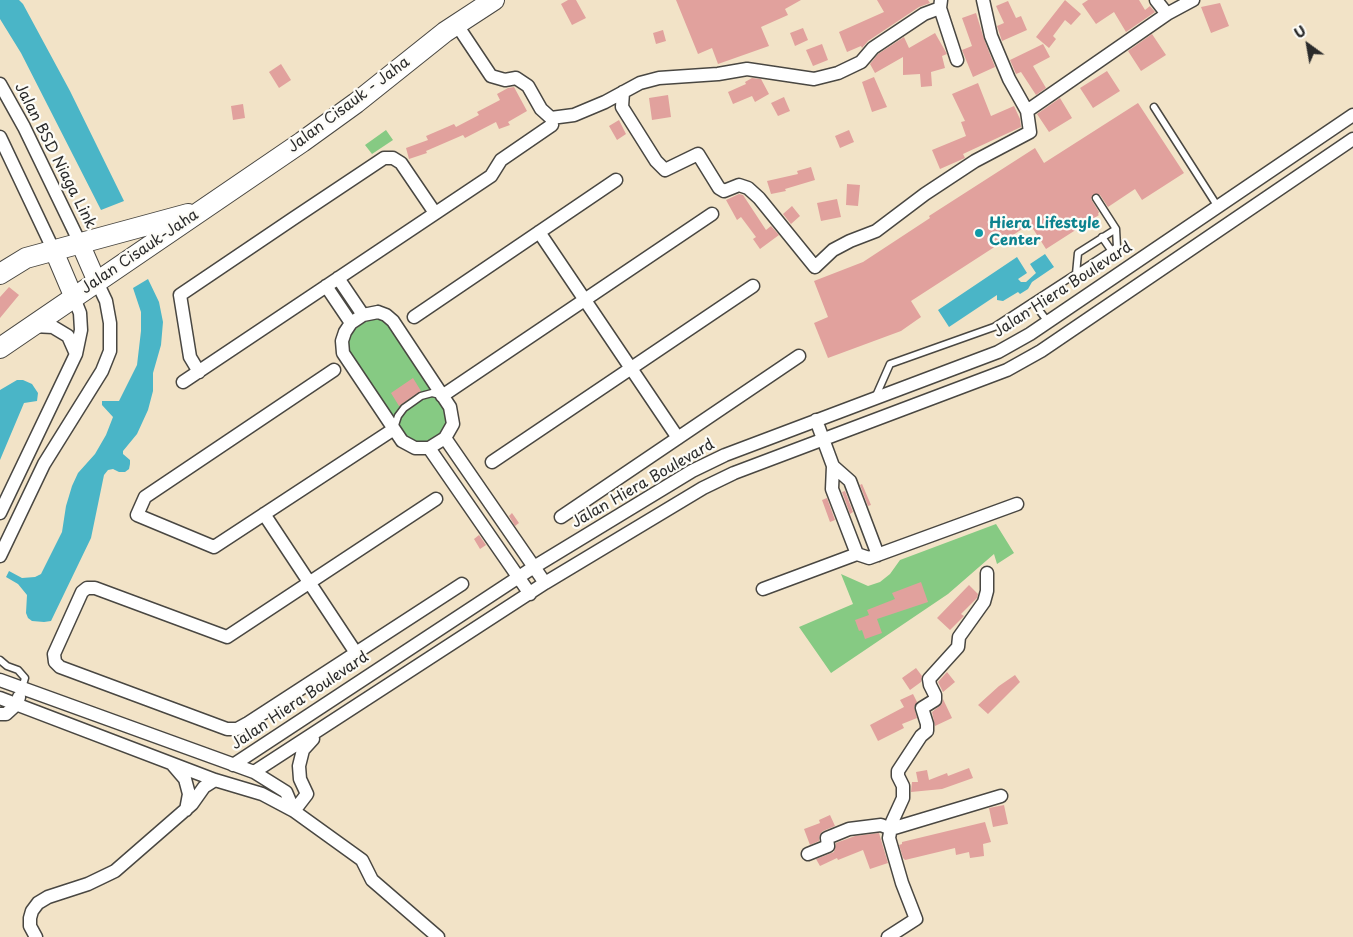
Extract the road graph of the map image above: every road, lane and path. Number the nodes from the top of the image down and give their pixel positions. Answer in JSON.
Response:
{"nodes":[{"id":1,"x":494,"y":0,"type":"edge"},
{"id":2,"x":983,"y":0,"type":"edge"},
{"id":3,"x":1156,"y":0,"type":"edge"},
{"id":4,"x":1193,"y":0,"type":"edge"},
{"id":5,"x":940,"y":4,"type":"edge"},
{"id":6,"x":1167,"y":14,"type":"junction"},
{"id":7,"x":457,"y":25,"type":"junction"},
{"id":8,"x":957,"y":60,"type":"dead end"},
{"id":9,"x":0,"y":84,"type":"edge"},
{"id":10,"x":623,"y":92,"type":"junction"},
{"id":11,"x":1154,"y":108,"type":"dead end"},
{"id":12,"x":1027,"y":111,"type":"junction"},
{"id":13,"x":1353,"y":115,"type":"edge"},
{"id":14,"x":552,"y":125,"type":"dead end"},
{"id":15,"x":0,"y":137,"type":"edge"},
{"id":16,"x":1353,"y":139,"type":"edge"},
{"id":17,"x":616,"y":180,"type":"dead end"},
{"id":18,"x":1096,"y":198,"type":"dead end"},
{"id":19,"x":1218,"y":207,"type":"junction"},
{"id":20,"x":204,"y":209,"type":"junction"},
{"id":21,"x":435,"y":213,"type":"junction"},
{"id":22,"x":712,"y":214,"type":"dead end"},
{"id":23,"x":1116,"y":228,"type":"junction"},
{"id":24,"x":539,"y":232,"type":"junction"},
{"id":25,"x":1102,"y":237,"type":"junction"},
{"id":26,"x":1173,"y":237,"type":"junction"},
{"id":27,"x":80,"y":244,"type":"junction"},
{"id":28,"x":1111,"y":250,"type":"junction"},
{"id":29,"x":54,"y":251,"type":"junction"},
{"id":30,"x":1184,"y":253,"type":"junction"},
{"id":31,"x":0,"y":274,"type":"edge"},
{"id":32,"x":1076,"y":274,"type":"junction"},
{"id":33,"x":338,"y":278,"type":"junction"},
{"id":34,"x":97,"y":282,"type":"junction"},
{"id":35,"x":326,"y":286,"type":"junction"},
{"id":36,"x":753,"y":286,"type":"dead end"},
{"id":37,"x":74,"y":298,"type":"junction"},
{"id":38,"x":584,"y":300,"type":"junction"},
{"id":39,"x":1033,"y":302,"type":"junction"},
{"id":40,"x":363,"y":315,"type":"junction"},
{"id":41,"x":414,"y":317,"type":"dead end"},
{"id":42,"x":1048,"y":322,"type":"junction"},
{"id":43,"x":351,"y":323,"type":"junction"},
{"id":44,"x":32,"y":326,"type":"junction"},
{"id":45,"x":0,"y":348,"type":"edge"},
{"id":46,"x":76,"y":354,"type":"junction"},
{"id":47,"x":799,"y":356,"type":"dead end"},
{"id":48,"x":631,"y":368,"type":"junction"},
{"id":49,"x":334,"y":370,"type":"dead end"},
{"id":50,"x":199,"y":372,"type":"junction"},
{"id":51,"x":183,"y":382,"type":"dead end"},
{"id":52,"x":442,"y":396,"type":"junction"},
{"id":53,"x":875,"y":399,"type":"junction"},
{"id":54,"x":816,"y":420,"type":"junction"},
{"id":55,"x":394,"y":429,"type":"junction"},
{"id":56,"x":445,"y":438,"type":"junction"},
{"id":57,"x":678,"y":438,"type":"junction"},
{"id":58,"x":823,"y":439,"type":"junction"},
{"id":59,"x":429,"y":448,"type":"junction"},
{"id":60,"x":492,"y":462,"type":"dead end"},
{"id":61,"x":833,"y":466,"type":"junction"},
{"id":62,"x":436,"y":499,"type":"dead end"},
{"id":63,"x":1017,"y":504,"type":"dead end"},
{"id":64,"x":496,"y":512,"type":"junction"},
{"id":65,"x":0,"y":513,"type":"edge"},
{"id":66,"x":264,"y":514,"type":"junction"},
{"id":67,"x":561,"y":517,"type":"dead end"},
{"id":68,"x":481,"y":523,"type":"junction"},
{"id":69,"x":857,"y":554,"type":"junction"},
{"id":70,"x":878,"y":555,"type":"junction"},
{"id":71,"x":0,"y":556,"type":"edge"},
{"id":72,"x":534,"y":567,"type":"junction"},
{"id":73,"x":987,"y":573,"type":"dead end"},
{"id":74,"x":518,"y":577,"type":"junction"},
{"id":75,"x":309,"y":582,"type":"junction"},
{"id":76,"x":546,"y":583,"type":"junction"},
{"id":77,"x":462,"y":584,"type":"dead end"},
{"id":78,"x":763,"y":589,"type":"dead end"},
{"id":79,"x":530,"y":594,"type":"junction"},
{"id":80,"x":356,"y":653,"type":"junction"},
{"id":81,"x":0,"y":660,"type":"edge"},
{"id":82,"x":0,"y":680,"type":"edge"},
{"id":83,"x":22,"y":688,"type":"junction"},
{"id":84,"x":0,"y":698,"type":"edge"},
{"id":85,"x":17,"y":704,"type":"junction"},
{"id":86,"x":0,"y":714,"type":"edge"},
{"id":87,"x":326,"y":725,"type":"junction"},
{"id":88,"x":172,"y":764,"type":"junction"},
{"id":89,"x":233,"y":765,"type":"junction"},
{"id":90,"x":254,"y":772,"type":"junction"},
{"id":91,"x":221,"y":782,"type":"junction"},
{"id":92,"x":248,"y":790,"type":"junction"},
{"id":93,"x":1001,"y":796,"type":"dead end"},
{"id":94,"x":186,"y":810,"type":"junction"},
{"id":95,"x":294,"y":812,"type":"junction"},
{"id":96,"x":891,"y":829,"type":"junction"},
{"id":97,"x":808,"y":854,"type":"dead end"},
{"id":98,"x":36,"y":937,"type":"edge"},
{"id":99,"x":438,"y":937,"type":"edge"},
{"id":100,"x":888,"y":937,"type":"edge"}],
"edges":[{"from":1,"to":7,"type":"main road","name":"Jalan Cisauk - Jaha"},
{"from":2,"to":12,"type":"street"},
{"from":3,"to":6,"type":"street"},
{"from":4,"to":6,"type":"street"},
{"from":5,"to":8,"type":"street"},
{"from":5,"to":10,"type":"street"},
{"from":6,"to":12,"type":"street"},
{"from":7,"to":10,"type":"street"},
{"from":7,"to":20,"type":"main road","name":"Jalan Cisauk - Jaha"},
{"from":9,"to":27,"type":"street","name":"Jalan BSD Niaga Link"},
{"from":10,"to":12,"type":"street"},
{"from":11,"to":19,"type":"lane"},
{"from":13,"to":19,"type":"street","name":"Jalan Hiera Boulevard"},
{"from":14,"to":21,"type":"street"},
{"from":15,"to":29,"type":"street"},
{"from":16,"to":30,"type":"street"},
{"from":17,"to":24,"type":"street"},
{"from":18,"to":23,"type":"lane"},
{"from":19,"to":26,"type":"street","name":"Jalan Hiera Boulevard"},
{"from":20,"to":27,"type":"main road","name":"Jalan Cisauk-Jaha"},
{"from":20,"to":34,"type":"main road","name":"Jalan Cisauk-Jaha"},
{"from":21,"to":33,"type":"street"},
{"from":21,"to":50,"type":"street"},
{"from":22,"to":38,"type":"street"},
{"from":23,"to":25,"type":"lane"},
{"from":23,"to":28,"type":"lane"},
{"from":24,"to":38,"type":"street"},
{"from":24,"to":41,"type":"street"},
{"from":25,"to":28,"type":"lane"},
{"from":25,"to":32,"type":"lane"},
{"from":26,"to":30,"type":"street"},
{"from":26,"to":42,"type":"street","name":"Jalan Hiera Boulevard"},
{"from":27,"to":29,"type":"main road","name":"Jalan Cisauk-Jaha"},
{"from":27,"to":34,"type":"main road"},
{"from":28,"to":32,"type":"lane"},
{"from":29,"to":31,"type":"main road","name":"Jalan Cisauk-Jaha"},
{"from":29,"to":37,"type":"main road"},
{"from":30,"to":58,"type":"street"},
{"from":32,"to":39,"type":"lane"},
{"from":33,"to":35,"type":"street"},
{"from":33,"to":40,"type":"street"},
{"from":34,"to":37,"type":"main road","name":"Jalan Cisauk-Jaha"},
{"from":34,"to":71,"type":"street"},
{"from":35,"to":43,"type":"street"},
{"from":35,"to":50,"type":"street"},
{"from":36,"to":48,"type":"street"},
{"from":37,"to":44,"type":"main road","name":"Jalan Cisauk-Jaha"},
{"from":37,"to":46,"type":"street"},
{"from":38,"to":48,"type":"street"},
{"from":38,"to":52,"type":"street"},
{"from":39,"to":42,"type":"lane"},
{"from":39,"to":53,"type":"lane"},
{"from":40,"to":43,"type":"street"},
{"from":40,"to":52,"type":"street"},
{"from":42,"to":53,"type":"street","name":"Jalan Hiera Boulevard"},
{"from":43,"to":55,"type":"street"},
{"from":44,"to":45,"type":"main road","name":"Jalan Cisauk-Jaha"},
{"from":44,"to":46,"type":"street"},
{"from":46,"to":65,"type":"street"},
{"from":47,"to":57,"type":"street"},
{"from":48,"to":57,"type":"street"},
{"from":48,"to":60,"type":"street"},
{"from":49,"to":66,"type":"street"},
{"from":50,"to":51,"type":"street"},
{"from":52,"to":55,"type":"lane"},
{"from":52,"to":56,"type":"street"},
{"from":53,"to":54,"type":"street","name":"Jalan Hiera Boulevard"},
{"from":54,"to":58,"type":"street"},
{"from":54,"to":72,"type":"street","name":"Jalan Hiera Boulevard"},
{"from":55,"to":59,"type":"street"},
{"from":55,"to":66,"type":"street"},
{"from":56,"to":59,"type":"street"},
{"from":56,"to":64,"type":"street"},
{"from":57,"to":67,"type":"street"},
{"from":58,"to":61,"type":"street"},
{"from":58,"to":76,"type":"street"},
{"from":59,"to":68,"type":"street"},
{"from":61,"to":69,"type":"street"},
{"from":61,"to":70,"type":"street"},
{"from":62,"to":75,"type":"street"},
{"from":63,"to":70,"type":"street"},
{"from":64,"to":68,"type":"street"},
{"from":64,"to":72,"type":"street"},
{"from":66,"to":75,"type":"street"},
{"from":68,"to":74,"type":"street"},
{"from":69,"to":70,"type":"street"},
{"from":69,"to":78,"type":"street"},
{"from":72,"to":74,"type":"street","name":"Jalan Hiera Boulevard"},
{"from":72,"to":76,"type":"street"},
{"from":73,"to":96,"type":"street"},
{"from":74,"to":79,"type":"street"},
{"from":74,"to":89,"type":"street","name":"Jalan Hiera Boulevard"},
{"from":75,"to":80,"type":"street"},
{"from":75,"to":80,"type":"street"},
{"from":76,"to":79,"type":"street"},
{"from":77,"to":80,"type":"street"},
{"from":79,"to":87,"type":"street"},
{"from":81,"to":83,"type":"lane"},
{"from":82,"to":83,"type":"street","name":"Jalan Hiera Boulevard"},
{"from":83,"to":85,"type":"street"},
{"from":83,"to":89,"type":"street","name":"Jalan Hiera Boulevard"},
{"from":84,"to":85,"type":"street"},
{"from":85,"to":86,"type":"street"},
{"from":85,"to":88,"type":"street"},
{"from":87,"to":90,"type":"street"},
{"from":87,"to":95,"type":"street"},
{"from":88,"to":91,"type":"street"},
{"from":88,"to":94,"type":"street"},
{"from":89,"to":90,"type":"street"},
{"from":89,"to":91,"type":"street"},
{"from":90,"to":92,"type":"street"},
{"from":90,"to":95,"type":"street"},
{"from":91,"to":92,"type":"street"},
{"from":91,"to":94,"type":"street"},
{"from":92,"to":95,"type":"street"},
{"from":93,"to":96,"type":"street"},
{"from":94,"to":98,"type":"street"},
{"from":95,"to":99,"type":"street"},
{"from":96,"to":97,"type":"street"},
{"from":96,"to":100,"type":"street"}]}
